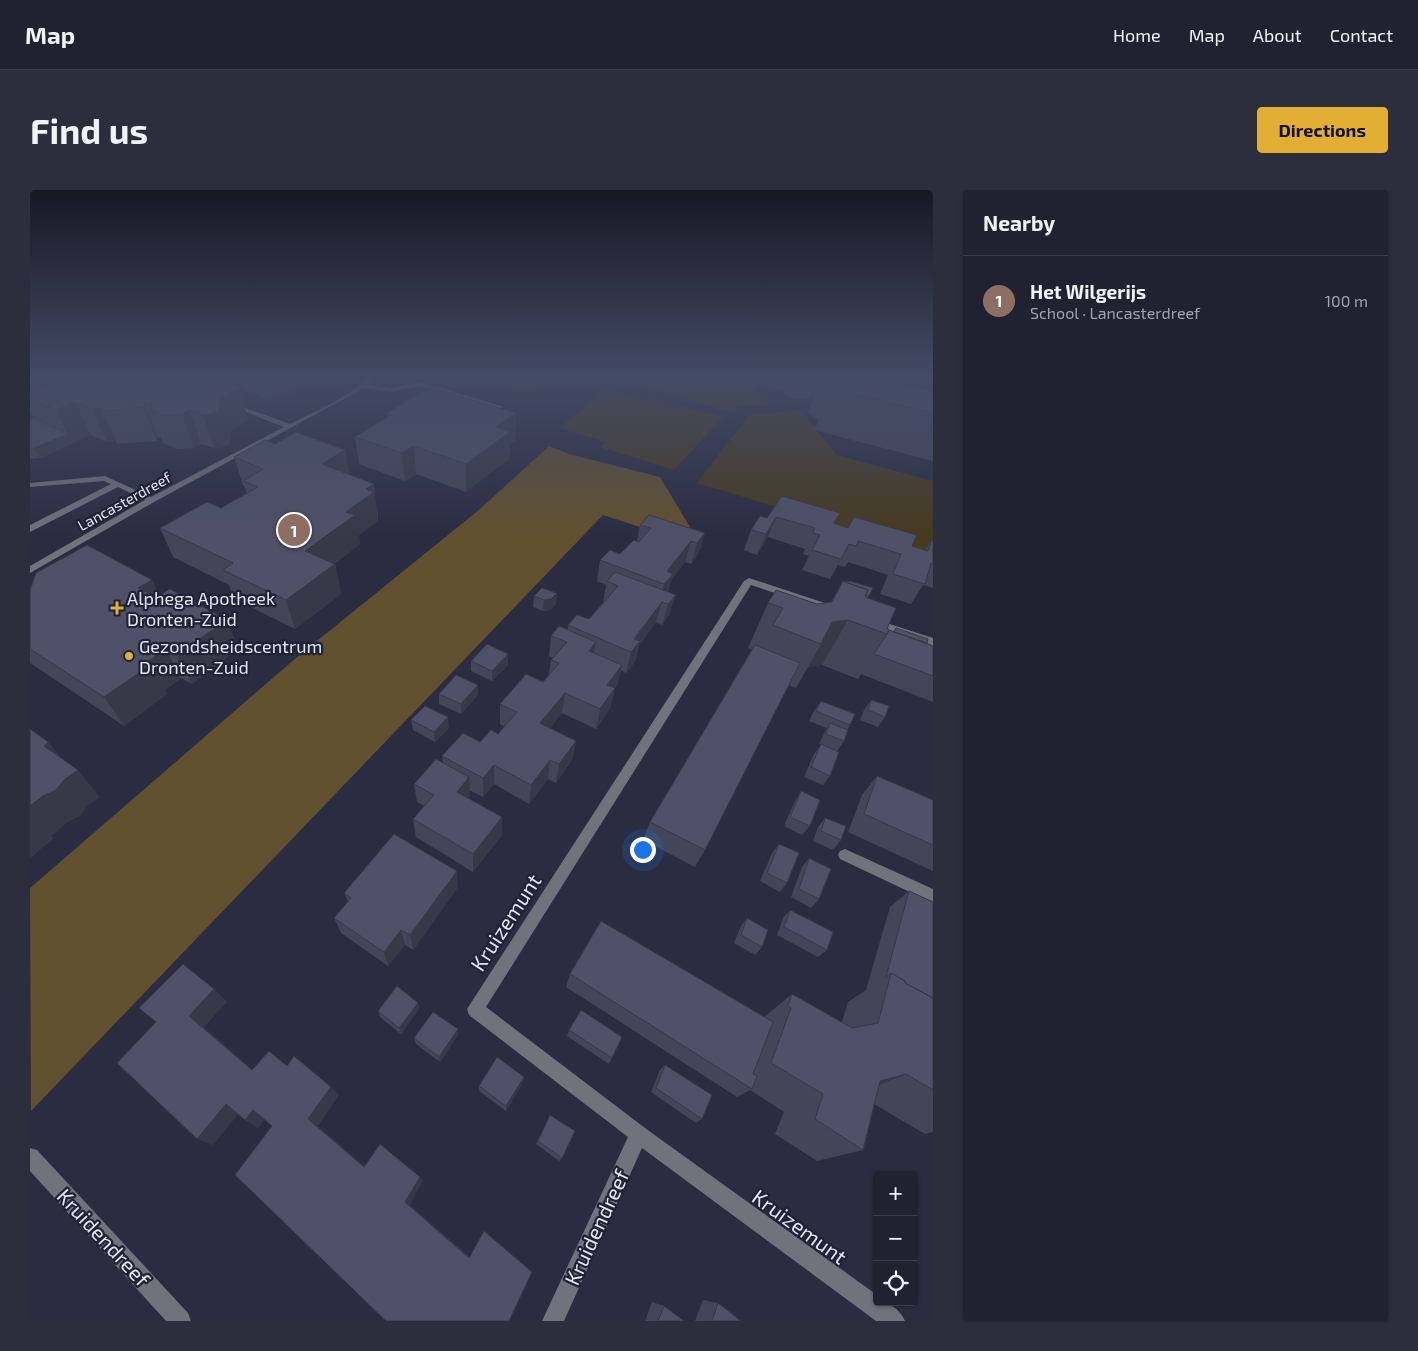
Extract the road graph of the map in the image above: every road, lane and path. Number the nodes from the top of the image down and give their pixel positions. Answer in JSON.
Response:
{"nodes":[{"id":1,"x":278,"y":432,"type":"edge"},
{"id":2,"x":118,"y":484,"type":"junction"},
{"id":3,"x":30,"y":485,"type":"edge"},
{"id":4,"x":151,"y":500,"type":"junction"},
{"id":5,"x":30,"y":529,"type":"edge"},
{"id":6,"x":30,"y":570,"type":"edge"},
{"id":7,"x":933,"y":642,"type":"edge"},
{"id":8,"x":845,"y":855,"type":"dead end"},
{"id":9,"x":933,"y":896,"type":"edge"},
{"id":10,"x":639,"y":1134,"type":"junction"},
{"id":11,"x":30,"y":1157,"type":"edge"},
{"id":12,"x":178,"y":1320,"type":"edge"},
{"id":13,"x":554,"y":1321,"type":"edge"},
{"id":14,"x":894,"y":1321,"type":"edge"}],
"edges":[{"from":1,"to":4,"type":"street","name":"Lancasterdreef"},
{"from":2,"to":3,"type":"street"},
{"from":2,"to":4,"type":"street"},
{"from":2,"to":5,"type":"street"},
{"from":4,"to":6,"type":"street","name":"Lancasterdreef"},
{"from":7,"to":10,"type":"street","name":"Kruizemunt"},
{"from":8,"to":9,"type":"street"},
{"from":10,"to":13,"type":"street","name":"Kruidendreef"},
{"from":10,"to":14,"type":"street","name":"Kruizemunt"},
{"from":11,"to":12,"type":"street","name":"Kruidendreef"}]}
